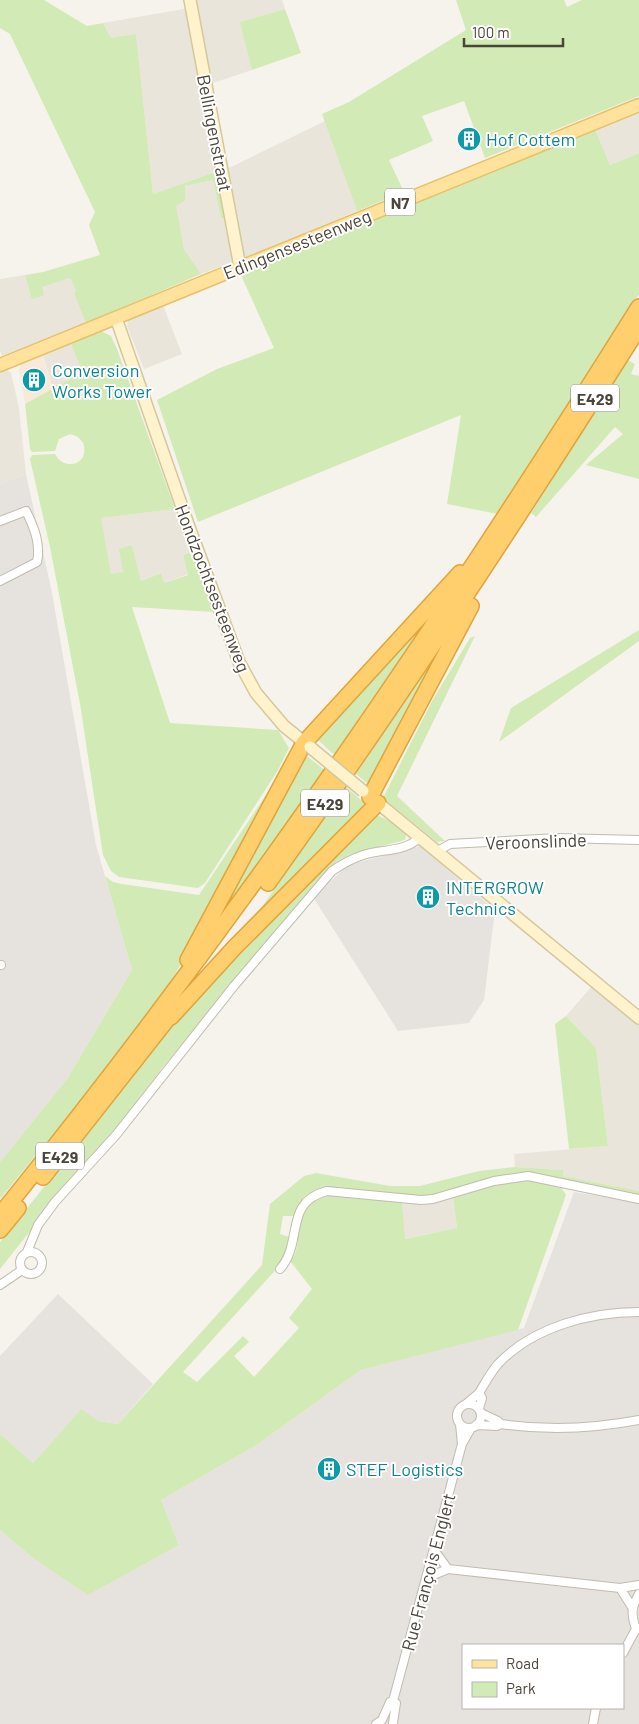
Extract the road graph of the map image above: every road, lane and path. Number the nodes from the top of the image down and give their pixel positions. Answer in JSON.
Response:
{"nodes":[{"id":1,"x":190,"y":0,"type":"edge"},
{"id":2,"x":639,"y":104,"type":"edge"},
{"id":3,"x":240,"y":267,"type":"junction"},
{"id":4,"x":639,"y":307,"type":"edge"},
{"id":5,"x":116,"y":318,"type":"junction"},
{"id":6,"x":639,"y":327,"type":"edge"},
{"id":7,"x":5,"y":363,"type":"edge"},
{"id":8,"x":0,"y":521,"type":"edge"},
{"id":9,"x":489,"y":544,"type":"junction"},
{"id":10,"x":486,"y":568,"type":"junction"},
{"id":11,"x":0,"y":580,"type":"edge"},
{"id":12,"x":307,"y":745,"type":"junction"},
{"id":13,"x":370,"y":797,"type":"junction"},
{"id":14,"x":419,"y":838,"type":"junction"},
{"id":15,"x":639,"y":840,"type":"edge"},
{"id":16,"x":436,"y":852,"type":"junction"},
{"id":17,"x":639,"y":1018,"type":"edge"},
{"id":18,"x":151,"y":1029,"type":"junction"},
{"id":19,"x":639,"y":1199,"type":"edge"},
{"id":20,"x":0,"y":1215,"type":"edge"},
{"id":21,"x":0,"y":1230,"type":"edge"},
{"id":22,"x":27,"y":1252,"type":"junction"},
{"id":23,"x":280,"y":1269,"type":"dead end"},
{"id":24,"x":22,"y":1270,"type":"junction"},
{"id":25,"x":0,"y":1285,"type":"edge"},
{"id":26,"x":639,"y":1312,"type":"edge"},
{"id":27,"x":479,"y":1393,"type":"junction"},
{"id":28,"x":466,"y":1404,"type":"junction"},
{"id":29,"x":480,"y":1411,"type":"junction"},
{"id":30,"x":639,"y":1420,"type":"edge"},
{"id":31,"x":460,"y":1424,"type":"junction"},
{"id":32,"x":501,"y":1424,"type":"junction"},
{"id":33,"x":474,"y":1427,"type":"junction"},
{"id":34,"x":462,"y":1444,"type":"junction"},
{"id":35,"x":434,"y":1550,"type":"junction"},
{"id":36,"x":448,"y":1569,"type":"junction"},
{"id":37,"x":426,"y":1578,"type":"junction"},
{"id":38,"x":639,"y":1585,"type":"edge"},
{"id":39,"x":620,"y":1588,"type":"junction"},
{"id":40,"x":639,"y":1594,"type":"edge"},
{"id":41,"x":632,"y":1606,"type":"junction"},
{"id":42,"x":637,"y":1628,"type":"edge"},
{"id":43,"x":624,"y":1651,"type":"edge"},
{"id":44,"x":393,"y":1701,"type":"junction"},
{"id":45,"x":596,"y":1709,"type":"edge"},
{"id":46,"x":377,"y":1723,"type":"edge"},
{"id":47,"x":393,"y":1723,"type":"edge"},
{"id":48,"x":593,"y":1724,"type":"edge"}],
"edges":[{"from":1,"to":3,"type":"main road","name":"Bellingenstraat"},
{"from":2,"to":3,"type":"main road","name":"Edingensesteenweg","number":"N7"},
{"from":3,"to":5,"type":"main road","name":"Edingensesteenweg","number":"N7"},
{"from":4,"to":9,"type":"highway","number":"E429"},
{"from":5,"to":7,"type":"main road","name":"Edingensesteenweg","number":"N7"},
{"from":5,"to":12,"type":"main road","name":"Hondzochtsesteenweg"},
{"from":6,"to":10,"type":"highway","number":"E429"},
{"from":8,"to":11,"type":"street"},
{"from":9,"to":12,"type":"highway"},
{"from":9,"to":18,"type":"highway","number":"E429"},
{"from":10,"to":13,"type":"highway"},
{"from":10,"to":18,"type":"highway","number":"E429"},
{"from":12,"to":13,"type":"main road","name":"Hondzochtsesteenweg","bridge":true},
{"from":12,"to":18,"type":"highway"},
{"from":13,"to":14,"type":"main road","name":"Hondzochtsesteenweg"},
{"from":13,"to":18,"type":"highway"},
{"from":14,"to":16,"type":"main road","name":"Hondzochtsesteenweg"},
{"from":14,"to":22,"type":"street"},
{"from":15,"to":16,"type":"street","name":"Veroonslinde"},
{"from":16,"to":17,"type":"main road","name":"Hondzochtsesteenweg"},
{"from":18,"to":20,"type":"highway","number":"E429"},
{"from":18,"to":21,"type":"highway","number":"E429"},
{"from":19,"to":23,"type":"street"},
{"from":22,"to":24,"type":"street"},
{"from":22,"to":24,"type":"street"},
{"from":24,"to":25,"type":"street"},
{"from":26,"to":27,"type":"street"},
{"from":27,"to":28,"type":"street"},
{"from":27,"to":29,"type":"street"},
{"from":28,"to":29,"type":"street"},
{"from":28,"to":31,"type":"street"},
{"from":29,"to":32,"type":"street"},
{"from":29,"to":33,"type":"street"},
{"from":30,"to":32,"type":"street"},
{"from":31,"to":33,"type":"street"},
{"from":31,"to":34,"type":"street"},
{"from":32,"to":33,"type":"street"},
{"from":33,"to":34,"type":"street"},
{"from":34,"to":35,"type":"street","name":"Rue François Englert"},
{"from":35,"to":36,"type":"street"},
{"from":35,"to":37,"type":"street","name":"Rue François Englert"},
{"from":36,"to":37,"type":"street"},
{"from":36,"to":39,"type":"street"},
{"from":37,"to":44,"type":"street","name":"Rue François Englert"},
{"from":38,"to":39,"type":"street"},
{"from":39,"to":41,"type":"street"},
{"from":40,"to":41,"type":"street"},
{"from":41,"to":42,"type":"street"},
{"from":42,"to":43,"type":"street"},
{"from":44,"to":46,"type":"street"},
{"from":44,"to":47,"type":"street"},
{"from":45,"to":48,"type":"street"},
{"from":46,"to":47,"type":"street"}]}
